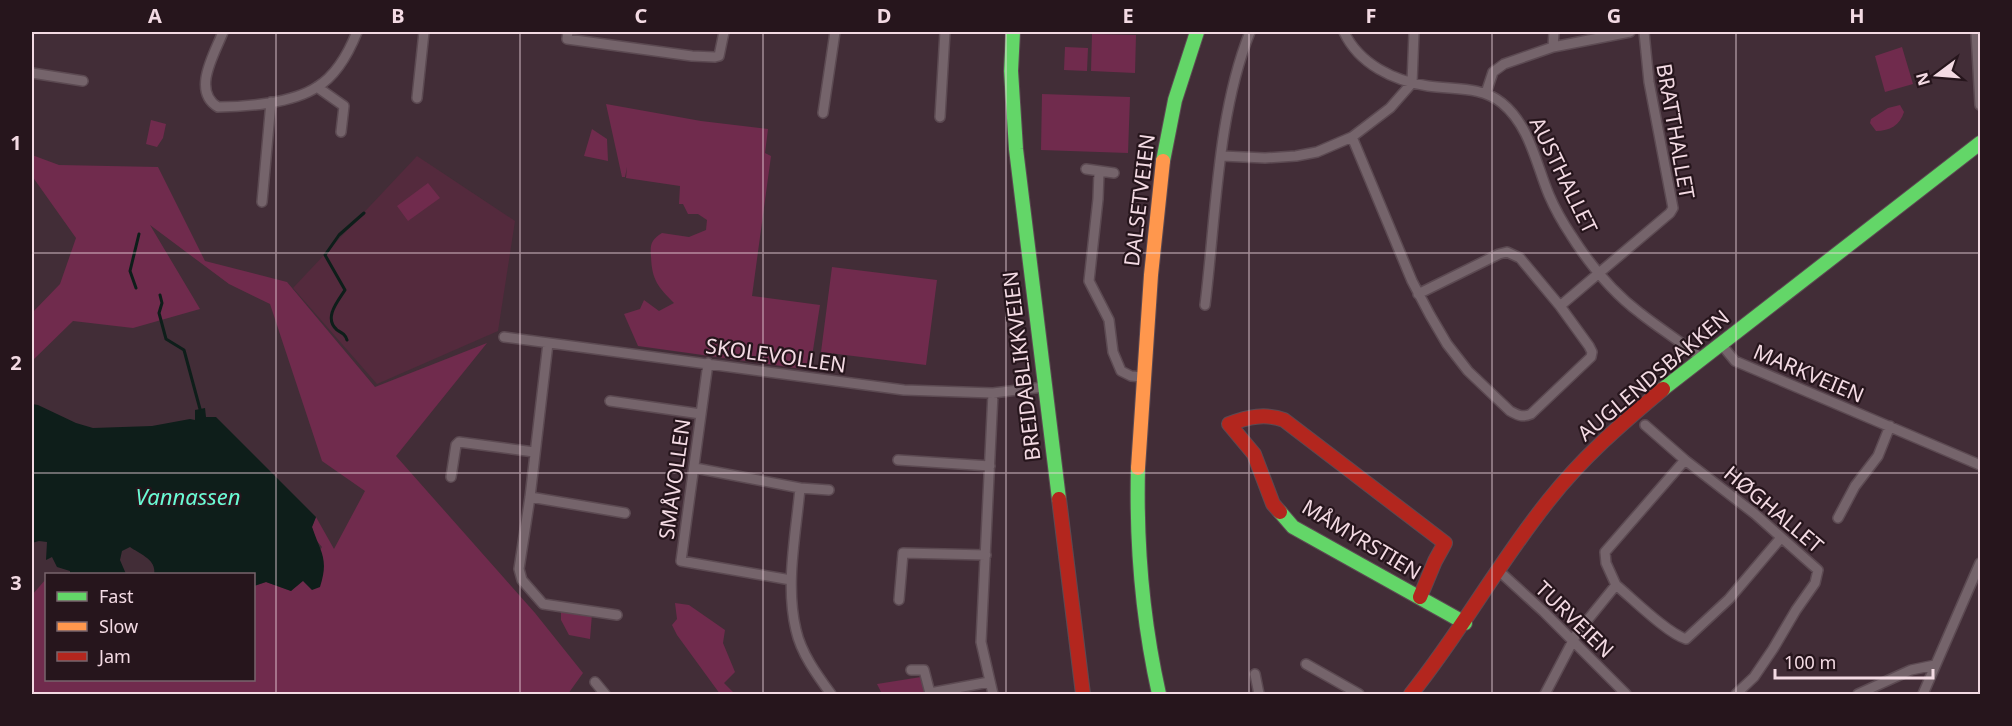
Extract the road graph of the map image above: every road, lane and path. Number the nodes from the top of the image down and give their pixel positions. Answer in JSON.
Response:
{"nodes":[{"id":1,"x":223,"y":32,"type":"edge"},
{"id":2,"x":357,"y":32,"type":"edge"},
{"id":3,"x":424,"y":32,"type":"edge"},
{"id":4,"x":568,"y":32,"type":"edge"},
{"id":5,"x":724,"y":32,"type":"edge"},
{"id":6,"x":835,"y":32,"type":"edge"},
{"id":7,"x":945,"y":32,"type":"edge"},
{"id":8,"x":1013,"y":32,"type":"edge"},
{"id":9,"x":1197,"y":32,"type":"edge"},
{"id":10,"x":1250,"y":32,"type":"edge"},
{"id":11,"x":1344,"y":32,"type":"edge"},
{"id":12,"x":1414,"y":32,"type":"edge"},
{"id":13,"x":1554,"y":32,"type":"edge"},
{"id":14,"x":1630,"y":32,"type":"edge"},
{"id":15,"x":1644,"y":32,"type":"edge"},
{"id":16,"x":1976,"y":32,"type":"edge"},
{"id":17,"x":1553,"y":47,"type":"junction"},
{"id":18,"x":32,"y":73,"type":"edge"},
{"id":19,"x":83,"y":81,"type":"dead end"},
{"id":20,"x":1412,"y":83,"type":"junction"},
{"id":21,"x":317,"y":87,"type":"junction"},
{"id":22,"x":1485,"y":93,"type":"junction"},
{"id":23,"x":417,"y":98,"type":"dead end"},
{"id":24,"x":272,"y":102,"type":"junction"},
{"id":25,"x":1980,"y":105,"type":"edge"},
{"id":26,"x":824,"y":113,"type":"dead end"},
{"id":27,"x":940,"y":117,"type":"dead end"},
{"id":28,"x":342,"y":132,"type":"dead end"},
{"id":29,"x":1352,"y":138,"type":"junction"},
{"id":30,"x":1980,"y":144,"type":"edge"},
{"id":31,"x":1222,"y":156,"type":"junction"},
{"id":32,"x":1086,"y":168,"type":"dead end"},
{"id":33,"x":1099,"y":172,"type":"junction"},
{"id":34,"x":1114,"y":173,"type":"dead end"},
{"id":35,"x":262,"y":202,"type":"dead end"},
{"id":36,"x":1598,"y":273,"type":"junction"},
{"id":37,"x":1418,"y":294,"type":"junction"},
{"id":38,"x":1205,"y":305,"type":"dead end"},
{"id":39,"x":1560,"y":306,"type":"junction"},
{"id":40,"x":504,"y":337,"type":"dead end"},
{"id":41,"x":548,"y":343,"type":"junction"},
{"id":42,"x":1720,"y":344,"type":"junction"},
{"id":43,"x":1702,"y":359,"type":"junction"},
{"id":44,"x":708,"y":363,"type":"junction"},
{"id":45,"x":1142,"y":377,"type":"junction"},
{"id":46,"x":1044,"y":387,"type":"junction"},
{"id":47,"x":993,"y":393,"type":"junction"},
{"id":48,"x":610,"y":401,"type":"dead end"},
{"id":49,"x":701,"y":414,"type":"junction"},
{"id":50,"x":1645,"y":425,"type":"dead end"},
{"id":51,"x":1890,"y":426,"type":"junction"},
{"id":52,"x":534,"y":452,"type":"junction"},
{"id":53,"x":898,"y":460,"type":"dead end"},
{"id":54,"x":1685,"y":460,"type":"junction"},
{"id":55,"x":1980,"y":465,"type":"edge"},
{"id":56,"x":990,"y":466,"type":"junction"},
{"id":57,"x":695,"y":468,"type":"junction"},
{"id":58,"x":451,"y":477,"type":"dead end"},
{"id":59,"x":800,"y":488,"type":"junction"},
{"id":60,"x":829,"y":490,"type":"dead end"},
{"id":61,"x":530,"y":497,"type":"junction"},
{"id":62,"x":625,"y":513,"type":"dead end"},
{"id":63,"x":1838,"y":518,"type":"dead end"},
{"id":64,"x":1780,"y":539,"type":"junction"},
{"id":65,"x":986,"y":555,"type":"junction"},
{"id":66,"x":1980,"y":563,"type":"edge"},
{"id":67,"x":1499,"y":571,"type":"junction"},
{"id":68,"x":791,"y":580,"type":"junction"},
{"id":69,"x":1617,"y":585,"type":"junction"},
{"id":70,"x":1420,"y":597,"type":"junction"},
{"id":71,"x":899,"y":600,"type":"dead end"},
{"id":72,"x":617,"y":615,"type":"dead end"},
{"id":73,"x":1466,"y":623,"type":"junction"},
{"id":74,"x":1572,"y":641,"type":"junction"},
{"id":75,"x":1306,"y":664,"type":"dead end"},
{"id":76,"x":1935,"y":664,"type":"junction"},
{"id":77,"x":911,"y":670,"type":"dead end"},
{"id":78,"x":1255,"y":674,"type":"dead end"},
{"id":79,"x":595,"y":682,"type":"dead end"},
{"id":80,"x":989,"y":682,"type":"junction"},
{"id":81,"x":605,"y":694,"type":"edge"},
{"id":82,"x":831,"y":694,"type":"edge"},
{"id":83,"x":993,"y":694,"type":"edge"},
{"id":84,"x":1083,"y":694,"type":"edge"},
{"id":85,"x":1159,"y":694,"type":"edge"},
{"id":86,"x":1259,"y":694,"type":"edge"},
{"id":87,"x":1359,"y":694,"type":"edge"},
{"id":88,"x":1412,"y":694,"type":"edge"},
{"id":89,"x":1545,"y":694,"type":"edge"},
{"id":90,"x":1626,"y":694,"type":"edge"},
{"id":91,"x":1736,"y":694,"type":"edge"},
{"id":92,"x":1858,"y":694,"type":"edge"},
{"id":93,"x":1923,"y":694,"type":"edge"}],
"edges":[{"from":1,"to":24,"type":"street"},
{"from":2,"to":21,"type":"street"},
{"from":3,"to":23,"type":"street"},
{"from":4,"to":5,"type":"street"},
{"from":6,"to":26,"type":"street"},
{"from":7,"to":27,"type":"street"},
{"from":8,"to":46,"type":"street","name":"BREIDABLIKKVEIEN"},
{"from":9,"to":45,"type":"street","name":"DALSETVEIEN"},
{"from":10,"to":31,"type":"street"},
{"from":11,"to":20,"type":"street","name":"AUSTHALLET"},
{"from":12,"to":20,"type":"street"},
{"from":13,"to":17,"type":"street"},
{"from":14,"to":17,"type":"street"},
{"from":15,"to":36,"type":"street","name":"BRATTHALLET"},
{"from":16,"to":25,"type":"street"},
{"from":17,"to":22,"type":"street"},
{"from":18,"to":19,"type":"street"},
{"from":20,"to":22,"type":"street","name":"AUSTHALLET"},
{"from":20,"to":29,"type":"street"},
{"from":21,"to":24,"type":"street"},
{"from":21,"to":28,"type":"street"},
{"from":22,"to":36,"type":"street","name":"AUSTHALLET"},
{"from":24,"to":35,"type":"street"},
{"from":29,"to":31,"type":"street"},
{"from":29,"to":37,"type":"street"},
{"from":30,"to":42,"type":"street","name":"AUGLENDSBAKKEN"},
{"from":31,"to":38,"type":"street"},
{"from":32,"to":33,"type":"street","name":"DALSETVEIEN"},
{"from":33,"to":34,"type":"street","name":"DALSETVEIEN"},
{"from":33,"to":45,"type":"street","name":"DALSETVEIEN"},
{"from":36,"to":39,"type":"street"},
{"from":36,"to":43,"type":"street","name":"AUSTHALLET"},
{"from":37,"to":39,"type":"street"},
{"from":37,"to":39,"type":"street"},
{"from":40,"to":41,"type":"street","name":"SKOLEVOLLEN"},
{"from":41,"to":44,"type":"street","name":"SKOLEVOLLEN"},
{"from":41,"to":52,"type":"street"},
{"from":42,"to":43,"type":"street","name":"AUGLENDSBAKKEN"},
{"from":42,"to":51,"type":"street","name":"MARKVEIEN"},
{"from":43,"to":67,"type":"street","name":"AUGLENDSBAKKEN"},
{"from":44,"to":47,"type":"street","name":"SKOLEVOLLEN"},
{"from":44,"to":49,"type":"street","name":"SMÅVOLLEN"},
{"from":45,"to":85,"type":"street","name":"DALSETVEIEN"},
{"from":46,"to":47,"type":"street","name":"SKOLEVOLLEN"},
{"from":46,"to":84,"type":"street","name":"BREIDABLIKKVEIEN"},
{"from":47,"to":56,"type":"street"},
{"from":48,"to":49,"type":"street"},
{"from":49,"to":57,"type":"street","name":"SMÅVOLLEN"},
{"from":50,"to":54,"type":"street","name":"HØGHALLET"},
{"from":51,"to":55,"type":"street","name":"MARKVEIEN"},
{"from":51,"to":63,"type":"street"},
{"from":52,"to":58,"type":"street"},
{"from":52,"to":61,"type":"street"},
{"from":53,"to":56,"type":"street"},
{"from":54,"to":64,"type":"street","name":"HØGHALLET"},
{"from":54,"to":69,"type":"street"},
{"from":56,"to":65,"type":"street"},
{"from":57,"to":59,"type":"street"},
{"from":57,"to":68,"type":"street","name":"SMÅVOLLEN"},
{"from":59,"to":60,"type":"street"},
{"from":59,"to":68,"type":"street"},
{"from":61,"to":62,"type":"street"},
{"from":61,"to":72,"type":"street"},
{"from":64,"to":69,"type":"street"},
{"from":64,"to":91,"type":"street","name":"HØGHALLET"},
{"from":65,"to":71,"type":"street"},
{"from":65,"to":80,"type":"street"},
{"from":66,"to":76,"type":"street"},
{"from":67,"to":73,"type":"street","name":"AUGLENDSBAKKEN"},
{"from":67,"to":74,"type":"street","name":"TURVEIEN"},
{"from":68,"to":82,"type":"street"},
{"from":69,"to":74,"type":"street"},
{"from":70,"to":70,"type":"street","name":"MÅMYRSTIEN"},
{"from":70,"to":73,"type":"street","name":"MÅMYRSTIEN"},
{"from":73,"to":88,"type":"street","name":"AUGLENDSBAKKEN"},
{"from":74,"to":89,"type":"street"},
{"from":74,"to":90,"type":"street","name":"TURVEIEN"},
{"from":75,"to":87,"type":"street"},
{"from":76,"to":92,"type":"street"},
{"from":76,"to":93,"type":"street"},
{"from":77,"to":80,"type":"street"},
{"from":78,"to":86,"type":"street"},
{"from":79,"to":81,"type":"street"},
{"from":80,"to":83,"type":"street"}]}
